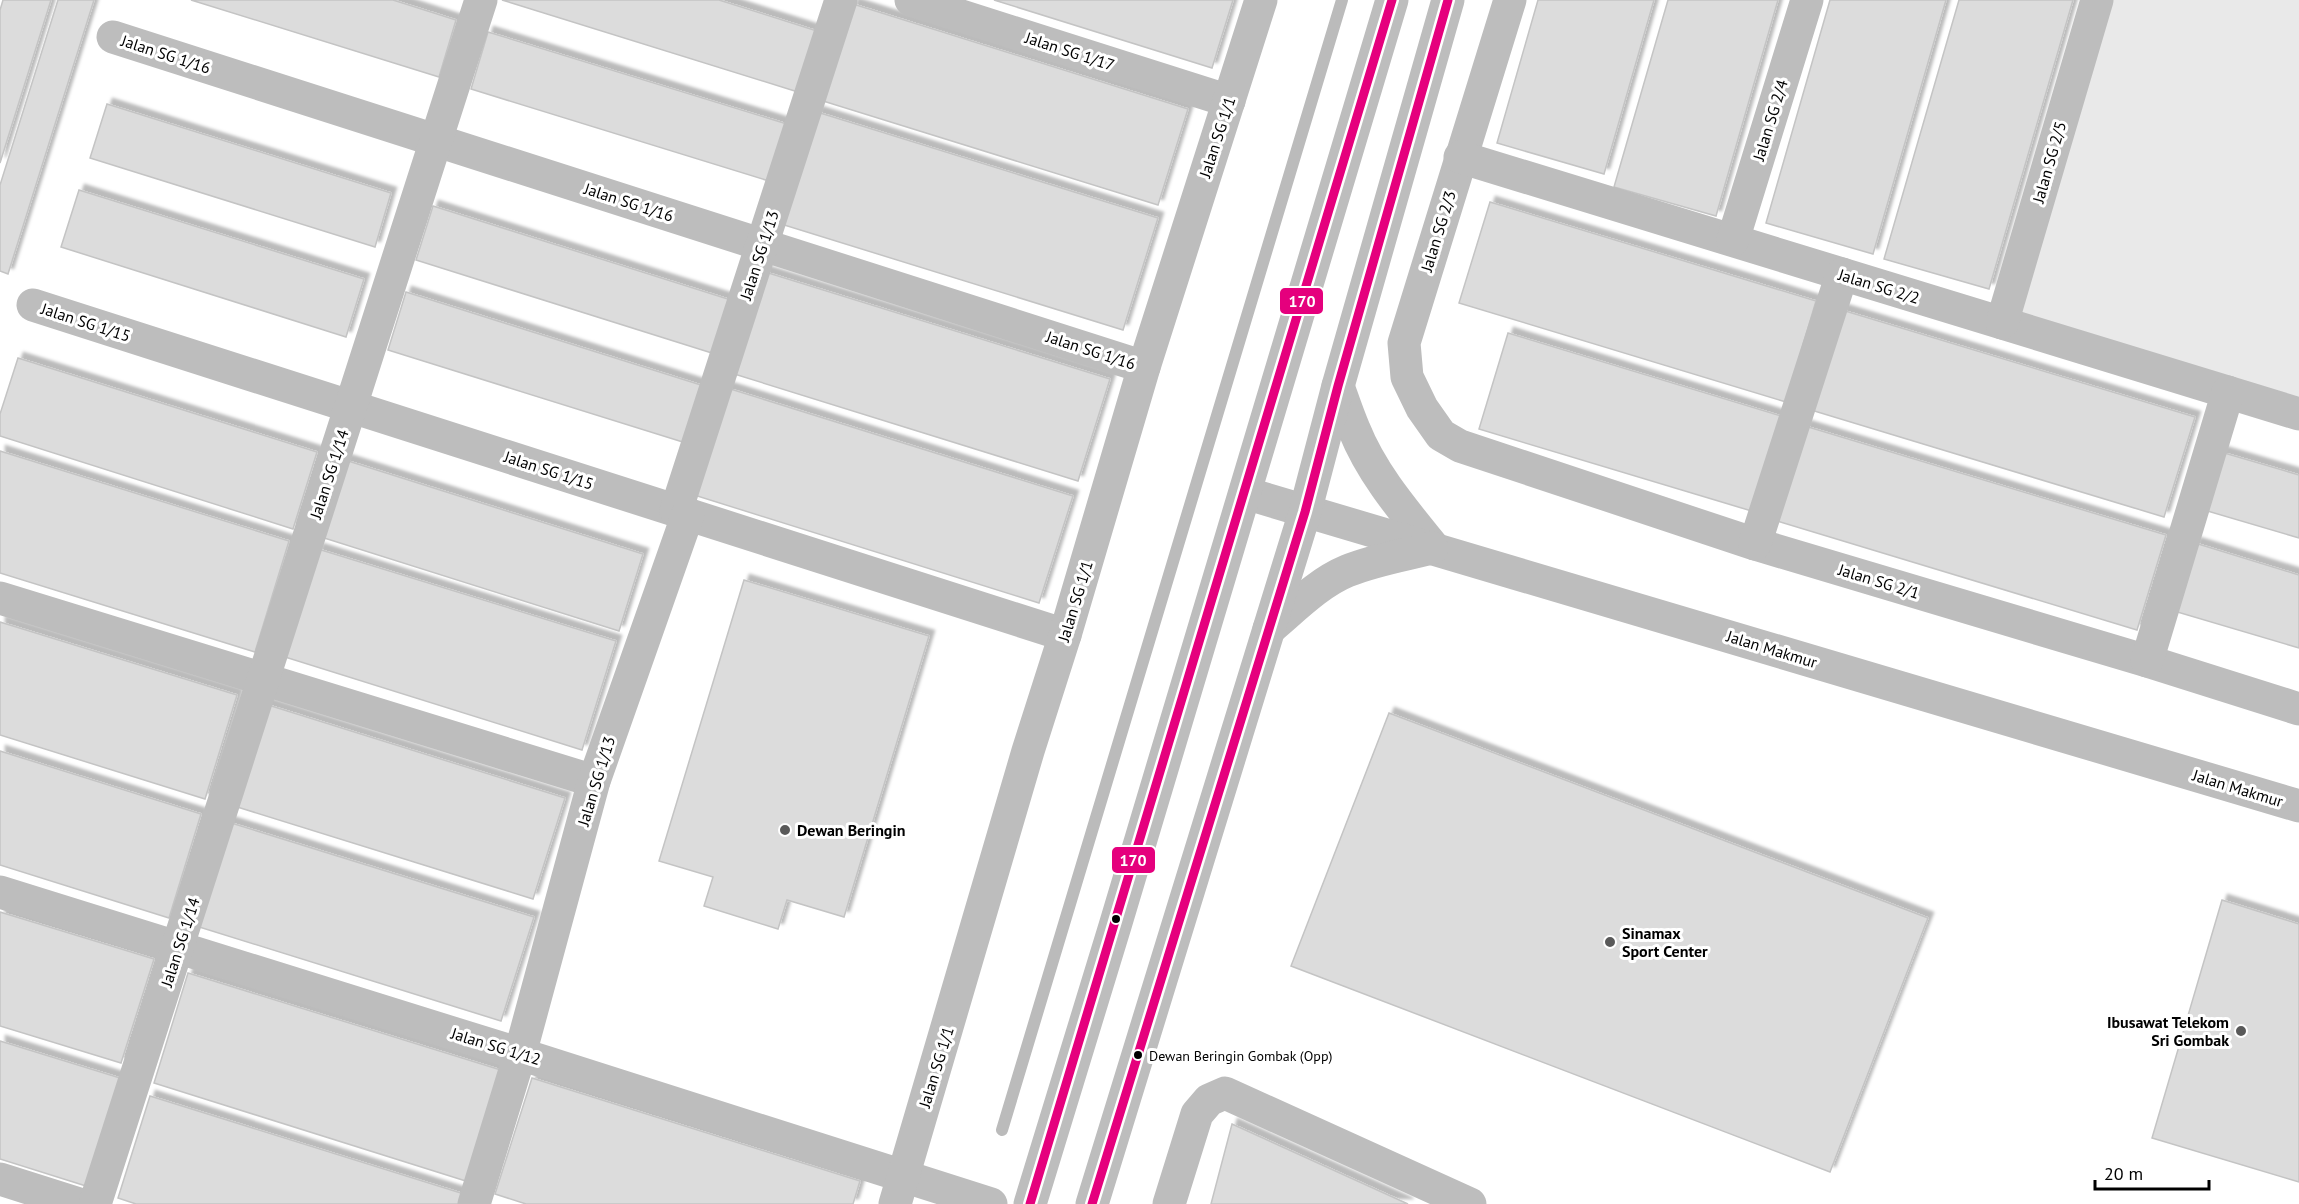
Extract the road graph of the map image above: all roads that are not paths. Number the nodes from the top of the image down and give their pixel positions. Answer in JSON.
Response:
{"nodes":[{"id":1,"x":481,"y":0,"type":"edge"},
{"id":2,"x":841,"y":0,"type":"edge"},
{"id":3,"x":911,"y":0,"type":"edge"},
{"id":4,"x":1261,"y":0,"type":"edge"},
{"id":5,"x":1392,"y":0,"type":"edge"},
{"id":6,"x":1448,"y":0,"type":"edge"},
{"id":7,"x":1510,"y":0,"type":"edge"},
{"id":8,"x":1807,"y":0,"type":"edge"},
{"id":9,"x":2097,"y":0,"type":"edge"},
{"id":10,"x":113,"y":38,"type":"dead end"},
{"id":11,"x":1229,"y":102,"type":"junction"},
{"id":12,"x":436,"y":140,"type":"junction"},
{"id":13,"x":1460,"y":157,"type":"junction"},
{"id":14,"x":1733,"y":240,"type":"junction"},
{"id":15,"x":762,"y":245,"type":"junction"},
{"id":16,"x":1842,"y":274,"type":"junction"},
{"id":17,"x":33,"y":305,"type":"dead end"},
{"id":18,"x":2002,"y":323,"type":"junction"},
{"id":19,"x":1144,"y":367,"type":"junction"},
{"id":20,"x":1338,"y":386,"type":"junction"},
{"id":21,"x":2228,"y":392,"type":"junction"},
{"id":22,"x":351,"y":407,"type":"junction"},
{"id":23,"x":2299,"y":414,"type":"edge"},
{"id":24,"x":1460,"y":446,"type":"joint"},
{"id":25,"x":1245,"y":494,"type":"junction"},
{"id":26,"x":682,"y":512,"type":"junction"},
{"id":27,"x":1305,"y":512,"type":"junction"},
{"id":28,"x":1755,"y":544,"type":"junction"},
{"id":29,"x":1434,"y":548,"type":"junction"},
{"id":30,"x":0,"y":598,"type":"edge"},
{"id":31,"x":1269,"y":629,"type":"junction"},
{"id":32,"x":1065,"y":635,"type":"junction"},
{"id":33,"x":2147,"y":662,"type":"junction"},
{"id":34,"x":264,"y":680,"type":"junction"},
{"id":35,"x":2299,"y":709,"type":"edge"},
{"id":36,"x":594,"y":781,"type":"junction"},
{"id":37,"x":2299,"y":806,"type":"edge"},
{"id":38,"x":0,"y":892,"type":"edge"},
{"id":39,"x":178,"y":947,"type":"junction"},
{"id":40,"x":520,"y":1054,"type":"junction"},
{"id":41,"x":0,"y":1179,"type":"edge"},
{"id":42,"x":899,"y":1190,"type":"edge"},
{"id":43,"x":79,"y":1204,"type":"edge"},
{"id":44,"x":95,"y":1204,"type":"edge"},
{"id":45,"x":474,"y":1204,"type":"edge"},
{"id":46,"x":991,"y":1204,"type":"edge"},
{"id":47,"x":1030,"y":1204,"type":"edge"},
{"id":48,"x":1092,"y":1204,"type":"edge"},
{"id":49,"x":1169,"y":1204,"type":"edge"},
{"id":50,"x":1470,"y":1204,"type":"edge"}],
"edges":[{"from":1,"to":12,"type":"street","name":"Jalan SG 1/14"},
{"from":2,"to":15,"type":"street","name":"Jalan SG 1/13"},
{"from":3,"to":11,"type":"street","name":"Jalan SG 1/17"},
{"from":4,"to":11,"type":"street","name":"Jalan SG 1/1"},
{"from":5,"to":25,"type":"street"},
{"from":6,"to":20,"type":"street"},
{"from":7,"to":13,"type":"street","name":"Jalan SG 2/3"},
{"from":8,"to":14,"type":"street","name":"Jalan SG 2/4"},
{"from":9,"to":18,"type":"street","name":"Jalan SG 2/5"},
{"from":10,"to":12,"type":"street","name":"Jalan SG 1/16"},
{"from":11,"to":19,"type":"street","name":"Jalan SG 1/1"},
{"from":12,"to":15,"type":"street","name":"Jalan SG 1/16"},
{"from":12,"to":22,"type":"street","name":"Jalan SG 1/14"},
{"from":13,"to":14,"type":"street","name":"Jalan SG 2/2"},
{"from":13,"to":24,"type":"street","name":"Jalan SG 2/3"},
{"from":14,"to":16,"type":"street","name":"Jalan SG 2/2"},
{"from":15,"to":19,"type":"street","name":"Jalan SG 1/16"},
{"from":15,"to":26,"type":"street","name":"Jalan SG 1/13"},
{"from":16,"to":18,"type":"street","name":"Jalan SG 2/2"},
{"from":16,"to":28,"type":"street"},
{"from":17,"to":22,"type":"street","name":"Jalan SG 1/15"},
{"from":18,"to":21,"type":"street","name":"Jalan SG 2/2"},
{"from":19,"to":32,"type":"street","name":"Jalan SG 1/1"},
{"from":20,"to":27,"type":"street"},
{"from":20,"to":29,"type":"street"},
{"from":21,"to":23,"type":"street","name":"Jalan SG 2/2"},
{"from":21,"to":33,"type":"street"},
{"from":22,"to":26,"type":"street","name":"Jalan SG 1/15"},
{"from":22,"to":34,"type":"street","name":"Jalan SG 1/14"},
{"from":24,"to":28,"type":"street","name":"Jalan SG 2/1"},
{"from":25,"to":27,"type":"street","name":"Jalan Makmur"},
{"from":25,"to":47,"type":"street"},
{"from":26,"to":32,"type":"street","name":"Jalan SG 1/15"},
{"from":26,"to":36,"type":"street","name":"Jalan SG 1/13"},
{"from":27,"to":29,"type":"street","name":"Jalan Makmur"},
{"from":27,"to":31,"type":"street"},
{"from":28,"to":33,"type":"street","name":"Jalan SG 2/1"},
{"from":29,"to":31,"type":"street"},
{"from":29,"to":37,"type":"street","name":"Jalan Makmur"},
{"from":30,"to":34,"type":"street"},
{"from":31,"to":48,"type":"street"},
{"from":32,"to":42,"type":"street","name":"Jalan SG 1/1"},
{"from":33,"to":35,"type":"street","name":"Jalan SG 2/1"},
{"from":34,"to":36,"type":"street"},
{"from":34,"to":39,"type":"street","name":"Jalan SG 1/14"},
{"from":36,"to":40,"type":"street","name":"Jalan SG 1/13"},
{"from":38,"to":39,"type":"street","name":"Jalan SG 1/12"},
{"from":39,"to":40,"type":"street","name":"Jalan SG 1/12"},
{"from":39,"to":44,"type":"street","name":"Jalan SG 1/14"},
{"from":40,"to":42,"type":"street","name":"Jalan SG 1/12"},
{"from":40,"to":45,"type":"street","name":"Jalan SG 1/13"},
{"from":41,"to":43,"type":"street"},
{"from":42,"to":46,"type":"street","name":"Jalan SG 1/12"},
{"from":49,"to":50,"type":"street"}]}
